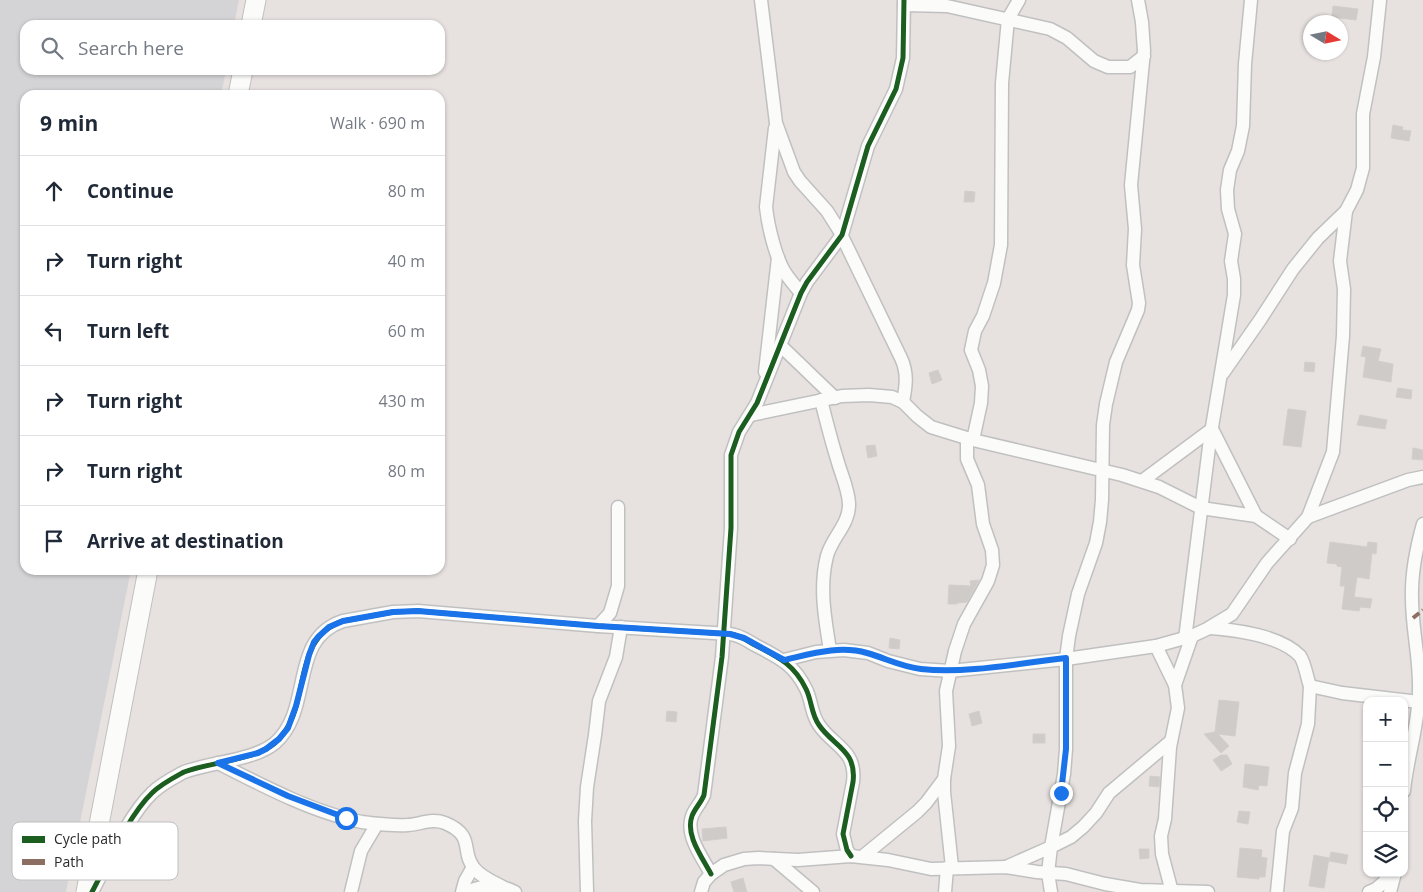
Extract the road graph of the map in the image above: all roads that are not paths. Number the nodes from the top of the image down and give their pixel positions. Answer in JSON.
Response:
{"nodes":[{"id":1,"x":256,"y":0,"type":"edge"},
{"id":2,"x":762,"y":0,"type":"edge"},
{"id":3,"x":1018,"y":0,"type":"edge"},
{"id":4,"x":1138,"y":0,"type":"edge"},
{"id":5,"x":1251,"y":0,"type":"edge"},
{"id":6,"x":1380,"y":0,"type":"edge"},
{"id":7,"x":904,"y":2,"type":"edge"},
{"id":8,"x":1008,"y":19,"type":"junction"},
{"id":9,"x":252,"y":20,"type":"edge"},
{"id":10,"x":1144,"y":56,"type":"junction"},
{"id":11,"x":242,"y":75,"type":"edge"},
{"id":12,"x":239,"y":90,"type":"edge"},
{"id":13,"x":776,"y":123,"type":"junction"},
{"id":14,"x":1346,"y":211,"type":"junction"},
{"id":15,"x":842,"y":235,"type":"junction"},
{"id":16,"x":778,"y":255,"type":"junction"},
{"id":17,"x":801,"y":293,"type":"junction"},
{"id":18,"x":781,"y":346,"type":"junction"},
{"id":19,"x":1221,"y":375,"type":"junction"},
{"id":20,"x":764,"y":386,"type":"junction"},
{"id":21,"x":835,"y":398,"type":"junction"},
{"id":22,"x":821,"y":400,"type":"junction"},
{"id":23,"x":903,"y":402,"type":"junction"},
{"id":24,"x":750,"y":415,"type":"junction"},
{"id":25,"x":1212,"y":429,"type":"junction"},
{"id":26,"x":970,"y":439,"type":"junction"},
{"id":27,"x":1103,"y":471,"type":"junction"},
{"id":28,"x":1423,"y":477,"type":"edge"},
{"id":29,"x":1142,"y":482,"type":"junction"},
{"id":30,"x":618,"y":507,"type":"dead end"},
{"id":31,"x":1201,"y":508,"type":"junction"},
{"id":32,"x":1256,"y":516,"type":"junction"},
{"id":33,"x":1308,"y":517,"type":"junction"},
{"id":34,"x":1423,"y":524,"type":"edge"},
{"id":35,"x":1290,"y":539,"type":"junction"},
{"id":36,"x":147,"y":575,"type":"edge"},
{"id":37,"x":598,"y":626,"type":"junction"},
{"id":38,"x":621,"y":627,"type":"junction"},
{"id":39,"x":1210,"y":628,"type":"junction"},
{"id":40,"x":723,"y":634,"type":"junction"},
{"id":41,"x":1188,"y":638,"type":"junction"},
{"id":42,"x":1156,"y":646,"type":"junction"},
{"id":43,"x":830,"y":650,"type":"junction"},
{"id":44,"x":1066,"y":658,"type":"junction"},
{"id":45,"x":784,"y":660,"type":"junction"},
{"id":46,"x":950,"y":671,"type":"junction"},
{"id":47,"x":1175,"y":685,"type":"junction"},
{"id":48,"x":1310,"y":686,"type":"junction"},
{"id":49,"x":1420,"y":707,"type":"edge"},
{"id":50,"x":1171,"y":741,"type":"junction"},
{"id":51,"x":218,"y":763,"type":"junction"},
{"id":52,"x":944,"y":779,"type":"junction"},
{"id":53,"x":1404,"y":787,"type":"edge"},
{"id":54,"x":99,"y":822,"type":"edge"},
{"id":55,"x":131,"y":822,"type":"edge"},
{"id":56,"x":377,"y":824,"type":"junction"},
{"id":57,"x":1051,"y":847,"type":"junction"},
{"id":58,"x":857,"y":857,"type":"junction"},
{"id":59,"x":774,"y":859,"type":"junction"},
{"id":60,"x":1006,"y":866,"type":"junction"},
{"id":61,"x":473,"y":867,"type":"junction"},
{"id":62,"x":949,"y":868,"type":"junction"},
{"id":63,"x":1048,"y":873,"type":"junction"},
{"id":64,"x":711,"y":874,"type":"junction"},
{"id":65,"x":1390,"y":877,"type":"edge"},
{"id":66,"x":1393,"y":877,"type":"edge"},
{"id":67,"x":99,"y":880,"type":"edge"},
{"id":68,"x":503,"y":887,"type":"junction"},
{"id":69,"x":1136,"y":891,"type":"edge"},
{"id":70,"x":1171,"y":891,"type":"edge"},
{"id":71,"x":92,"y":892,"type":"edge"},
{"id":72,"x":351,"y":892,"type":"edge"},
{"id":73,"x":462,"y":892,"type":"edge"},
{"id":74,"x":466,"y":892,"type":"edge"},
{"id":75,"x":515,"y":892,"type":"edge"},
{"id":76,"x":587,"y":892,"type":"edge"},
{"id":77,"x":701,"y":892,"type":"edge"},
{"id":78,"x":813,"y":892,"type":"edge"},
{"id":79,"x":945,"y":892,"type":"edge"},
{"id":80,"x":1052,"y":892,"type":"edge"},
{"id":81,"x":1208,"y":892,"type":"edge"},
{"id":82,"x":1277,"y":892,"type":"edge"},
{"id":83,"x":1369,"y":892,"type":"edge"},
{"id":84,"x":1390,"y":892,"type":"edge"}],
"edges":[{"from":1,"to":9,"type":"street"},
{"from":2,"to":13,"type":"street"},
{"from":3,"to":8,"type":"street"},
{"from":4,"to":10,"type":"street"},
{"from":5,"to":19,"type":"street"},
{"from":6,"to":14,"type":"street"},
{"from":7,"to":8,"type":"street"},
{"from":7,"to":15,"type":"street"},
{"from":8,"to":10,"type":"street"},
{"from":8,"to":26,"type":"street"},
{"from":10,"to":27,"type":"street"},
{"from":11,"to":12,"type":"street"},
{"from":13,"to":15,"type":"street"},
{"from":13,"to":16,"type":"street"},
{"from":14,"to":19,"type":"street"},
{"from":14,"to":33,"type":"street"},
{"from":15,"to":17,"type":"street"},
{"from":15,"to":23,"type":"street"},
{"from":16,"to":17,"type":"street"},
{"from":16,"to":20,"type":"street"},
{"from":17,"to":18,"type":"street"},
{"from":18,"to":20,"type":"street"},
{"from":18,"to":21,"type":"street"},
{"from":19,"to":25,"type":"street"},
{"from":20,"to":24,"type":"street"},
{"from":21,"to":22,"type":"street"},
{"from":21,"to":23,"type":"street"},
{"from":22,"to":24,"type":"street"},
{"from":22,"to":43,"type":"street"},
{"from":23,"to":26,"type":"street"},
{"from":24,"to":40,"type":"street"},
{"from":25,"to":29,"type":"street"},
{"from":25,"to":31,"type":"street"},
{"from":25,"to":32,"type":"street"},
{"from":26,"to":27,"type":"street"},
{"from":26,"to":46,"type":"street"},
{"from":27,"to":29,"type":"street"},
{"from":27,"to":44,"type":"street"},
{"from":28,"to":33,"type":"street"},
{"from":29,"to":31,"type":"street"},
{"from":30,"to":37,"type":"street"},
{"from":31,"to":32,"type":"street"},
{"from":31,"to":41,"type":"street"},
{"from":32,"to":35,"type":"street"},
{"from":33,"to":35,"type":"street"},
{"from":34,"to":49,"type":"street"},
{"from":35,"to":39,"type":"street"},
{"from":36,"to":54,"type":"street"},
{"from":37,"to":38,"type":"street"},
{"from":37,"to":51,"type":"street"},
{"from":38,"to":40,"type":"street"},
{"from":38,"to":76,"type":"street"},
{"from":39,"to":41,"type":"street"},
{"from":39,"to":48,"type":"street"},
{"from":40,"to":45,"type":"street"},
{"from":40,"to":64,"type":"street"},
{"from":41,"to":42,"type":"street"},
{"from":41,"to":47,"type":"street"},
{"from":42,"to":44,"type":"street"},
{"from":42,"to":47,"type":"street"},
{"from":43,"to":45,"type":"street"},
{"from":43,"to":46,"type":"street"},
{"from":44,"to":46,"type":"street"},
{"from":44,"to":57,"type":"street"},
{"from":45,"to":58,"type":"street"},
{"from":46,"to":52,"type":"street"},
{"from":47,"to":50,"type":"street"},
{"from":48,"to":49,"type":"street"},
{"from":48,"to":82,"type":"street"},
{"from":49,"to":53,"type":"street"},
{"from":50,"to":57,"type":"street"},
{"from":50,"to":70,"type":"street"},
{"from":51,"to":55,"type":"street"},
{"from":51,"to":56,"type":"street"},
{"from":52,"to":58,"type":"street"},
{"from":52,"to":62,"type":"street"},
{"from":56,"to":61,"type":"street"},
{"from":56,"to":72,"type":"street"},
{"from":57,"to":60,"type":"street"},
{"from":57,"to":63,"type":"street"},
{"from":58,"to":59,"type":"street"},
{"from":58,"to":62,"type":"street"},
{"from":59,"to":64,"type":"street"},
{"from":59,"to":78,"type":"street"},
{"from":60,"to":62,"type":"street"},
{"from":60,"to":63,"type":"street"},
{"from":61,"to":68,"type":"street"},
{"from":61,"to":73,"type":"street"},
{"from":62,"to":79,"type":"street"},
{"from":63,"to":69,"type":"street"},
{"from":63,"to":80,"type":"street"},
{"from":64,"to":77,"type":"street"},
{"from":65,"to":83,"type":"street"},
{"from":66,"to":84,"type":"street"},
{"from":67,"to":71,"type":"street"},
{"from":68,"to":74,"type":"street"},
{"from":68,"to":75,"type":"street"},
{"from":69,"to":70,"type":"street"},
{"from":70,"to":81,"type":"street"}]}
